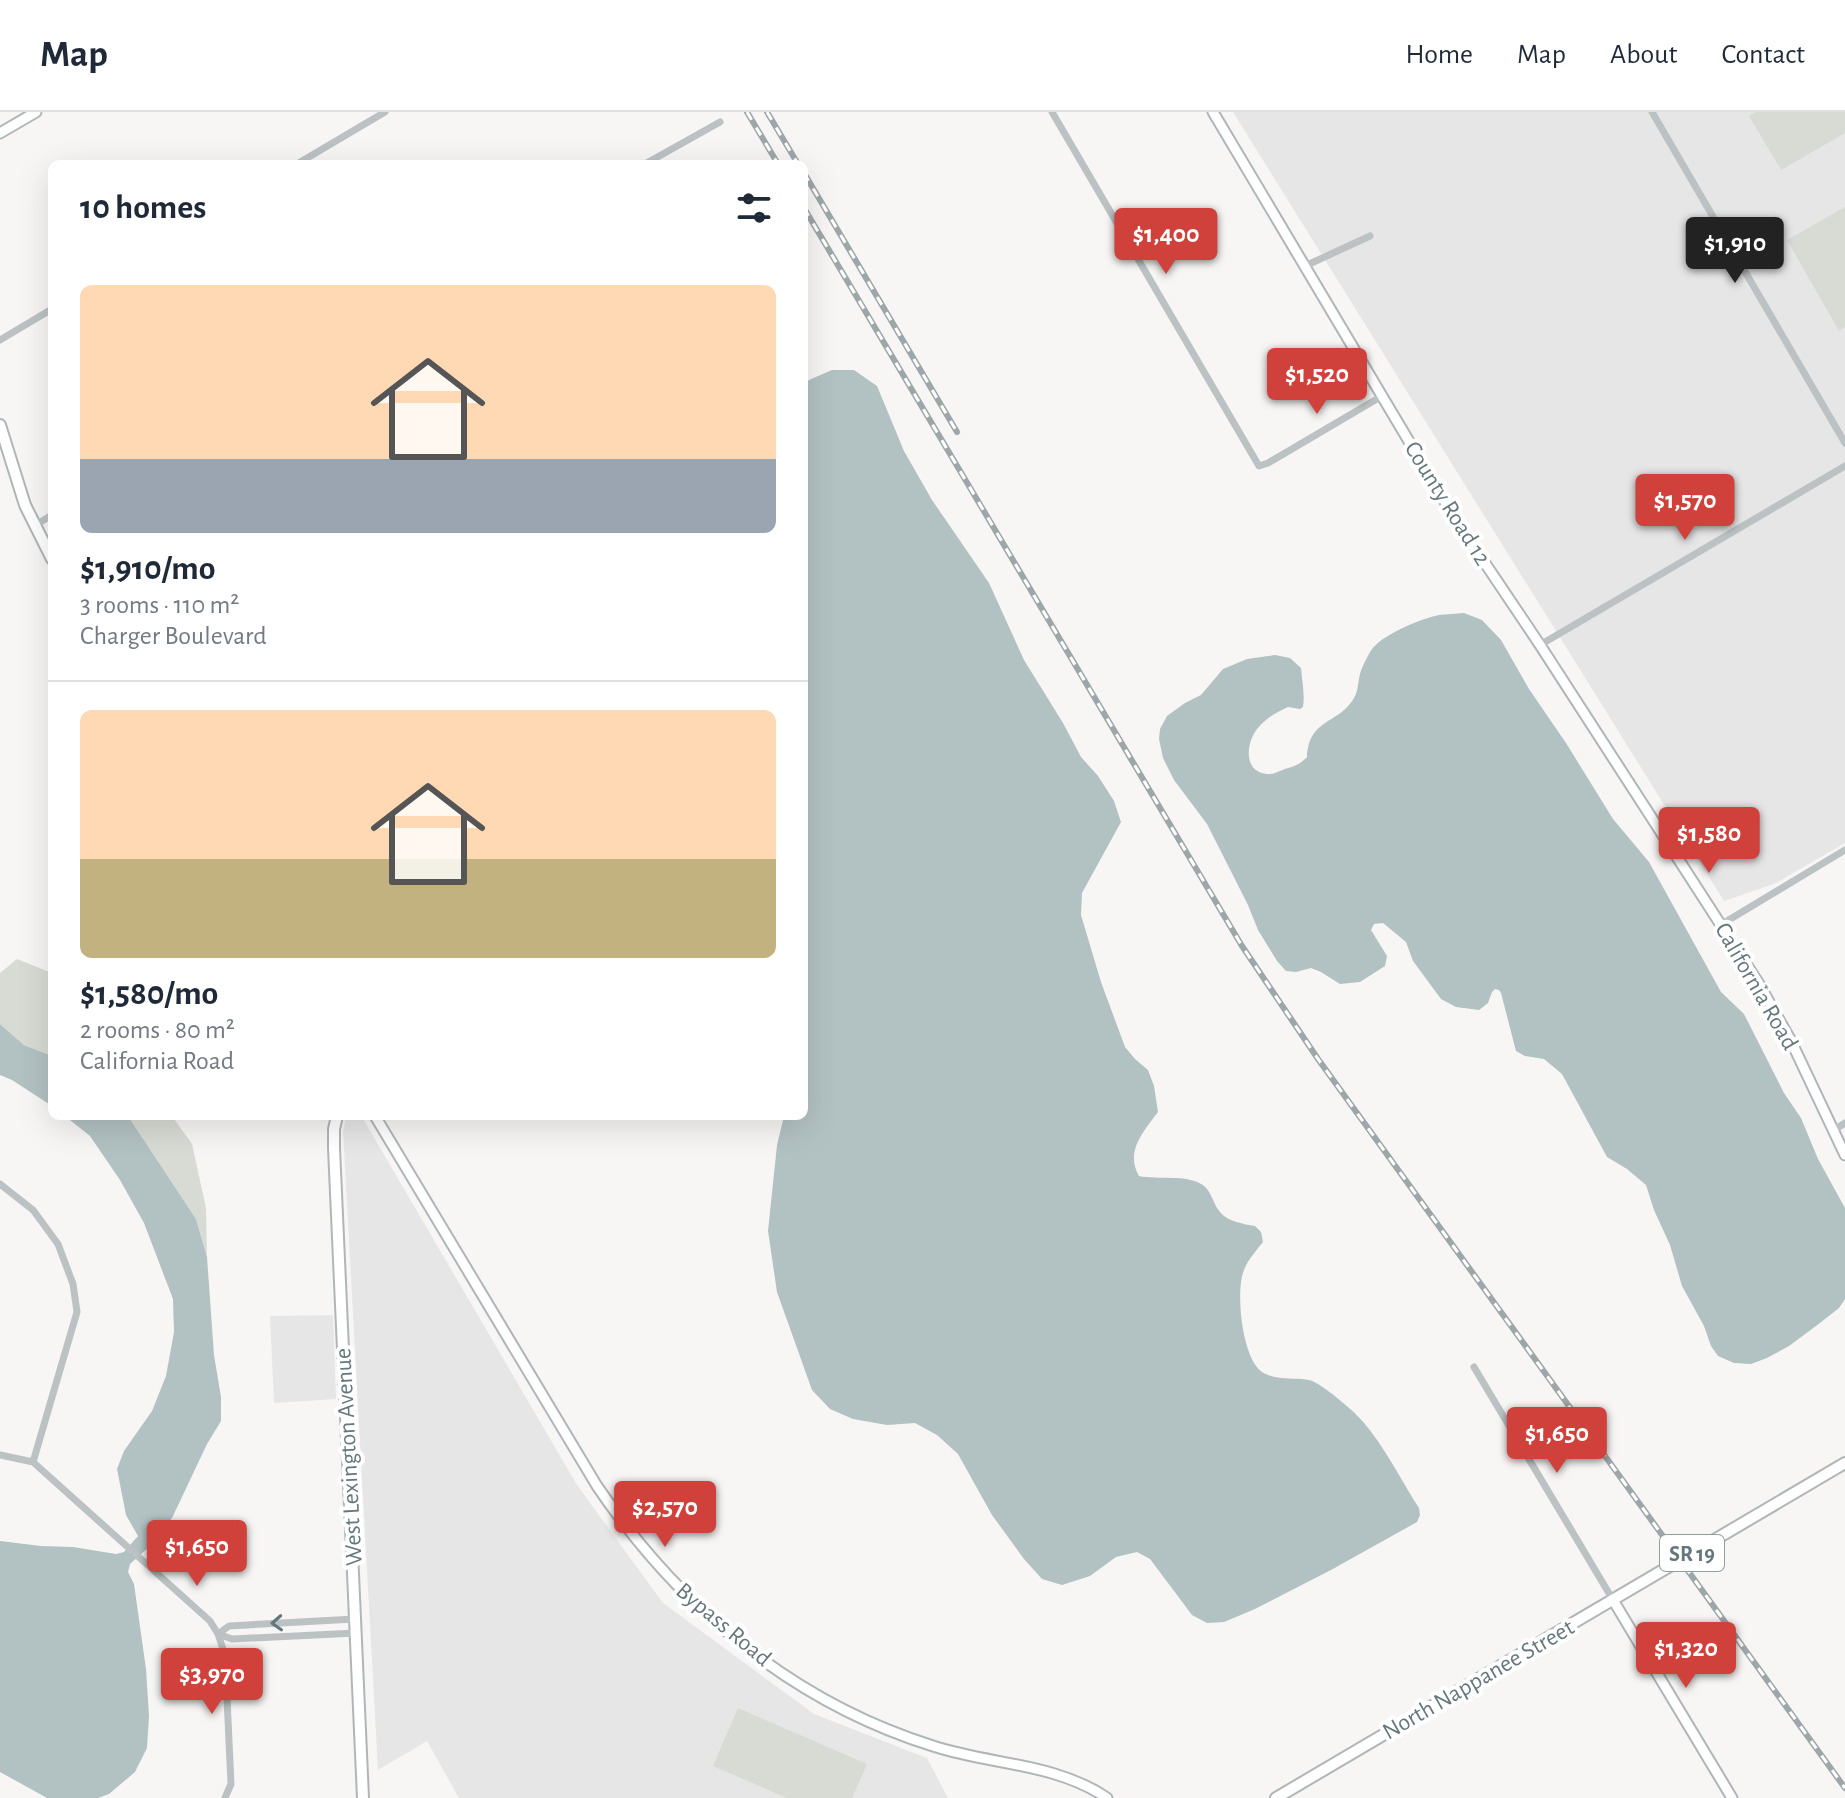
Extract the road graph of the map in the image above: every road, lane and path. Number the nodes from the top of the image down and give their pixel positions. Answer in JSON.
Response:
{"nodes":[{"id":1,"x":36,"y":112,"type":"edge"},
{"id":2,"x":385,"y":112,"type":"edge"},
{"id":3,"x":1052,"y":112,"type":"edge"},
{"id":4,"x":1213,"y":112,"type":"edge"},
{"id":5,"x":1652,"y":112,"type":"edge"},
{"id":6,"x":720,"y":122,"type":"dead end"},
{"id":7,"x":0,"y":133,"type":"edge"},
{"id":8,"x":304,"y":160,"type":"edge"},
{"id":9,"x":652,"y":160,"type":"edge"},
{"id":10,"x":1370,"y":236,"type":"dead end"},
{"id":11,"x":1305,"y":266,"type":"junction"},
{"id":12,"x":48,"y":311,"type":"edge"},
{"id":13,"x":0,"y":340,"type":"edge"},
{"id":14,"x":1382,"y":396,"type":"junction"},
{"id":15,"x":1,"y":431,"type":"edge"},
{"id":16,"x":1845,"y":443,"type":"edge"},
{"id":17,"x":1845,"y":466,"type":"edge"},
{"id":18,"x":48,"y":517,"type":"edge"},
{"id":19,"x":34,"y":526,"type":"junction"},
{"id":20,"x":48,"y":552,"type":"edge"},
{"id":21,"x":1540,"y":645,"type":"junction"},
{"id":22,"x":1845,"y":850,"type":"edge"},
{"id":23,"x":1722,"y":924,"type":"junction"},
{"id":24,"x":336,"y":1120,"type":"edge"},
{"id":25,"x":377,"y":1120,"type":"edge"},
{"id":26,"x":1845,"y":1123,"type":"edge"},
{"id":27,"x":1834,"y":1130,"type":"junction"},
{"id":28,"x":1845,"y":1155,"type":"edge"},
{"id":29,"x":0,"y":1184,"type":"edge"},
{"id":30,"x":1474,"y":1367,"type":"dead end"},
{"id":31,"x":0,"y":1455,"type":"edge"},
{"id":32,"x":33,"y":1462,"type":"junction"},
{"id":33,"x":1845,"y":1463,"type":"edge"},
{"id":34,"x":1613,"y":1600,"type":"junction"},
{"id":35,"x":355,"y":1619,"type":"junction"},
{"id":36,"x":356,"y":1633,"type":"junction"},
{"id":37,"x":218,"y":1634,"type":"junction"},
{"id":38,"x":225,"y":1798,"type":"edge"},
{"id":39,"x":363,"y":1798,"type":"edge"},
{"id":40,"x":1107,"y":1798,"type":"edge"},
{"id":41,"x":1276,"y":1798,"type":"edge"},
{"id":42,"x":1732,"y":1798,"type":"edge"}],
"edges":[{"from":1,"to":7,"type":"main road"},
{"from":2,"to":8,"type":"street"},
{"from":3,"to":14,"type":"street"},
{"from":4,"to":11,"type":"main road","name":"County Road 12"},
{"from":5,"to":16,"type":"street"},
{"from":6,"to":9,"type":"street"},
{"from":10,"to":11,"type":"street"},
{"from":11,"to":14,"type":"main road","name":"County Road 12"},
{"from":12,"to":13,"type":"street"},
{"from":14,"to":21,"type":"main road","name":"County Road 12"},
{"from":15,"to":19,"type":"main road"},
{"from":17,"to":21,"type":"street"},
{"from":18,"to":19,"type":"street"},
{"from":19,"to":20,"type":"main road"},
{"from":21,"to":23,"type":"main road","name":"California Road"},
{"from":22,"to":23,"type":"street"},
{"from":23,"to":27,"type":"main road","name":"California Road"},
{"from":24,"to":35,"type":"main road","name":"West Lexington Avenue"},
{"from":25,"to":40,"type":"main road","name":"Bypass Road"},
{"from":26,"to":27,"type":"street"},
{"from":27,"to":28,"type":"main road"},
{"from":29,"to":32,"type":"street"},
{"from":30,"to":34,"type":"street"},
{"from":31,"to":32,"type":"street"},
{"from":32,"to":37,"type":"street"},
{"from":33,"to":34,"type":"main road","name":"North Nappanee Street","number":"SR 19"},
{"from":34,"to":41,"type":"main road","name":"North Nappanee Street","number":"SR 19"},
{"from":34,"to":42,"type":"main road"},
{"from":35,"to":36,"type":"main road","name":"West Lexington Avenue"},
{"from":35,"to":37,"type":"street","one_way":true},
{"from":36,"to":37,"type":"street"},
{"from":36,"to":39,"type":"main road","name":"West Lexington Avenue"},
{"from":37,"to":38,"type":"street"}]}
